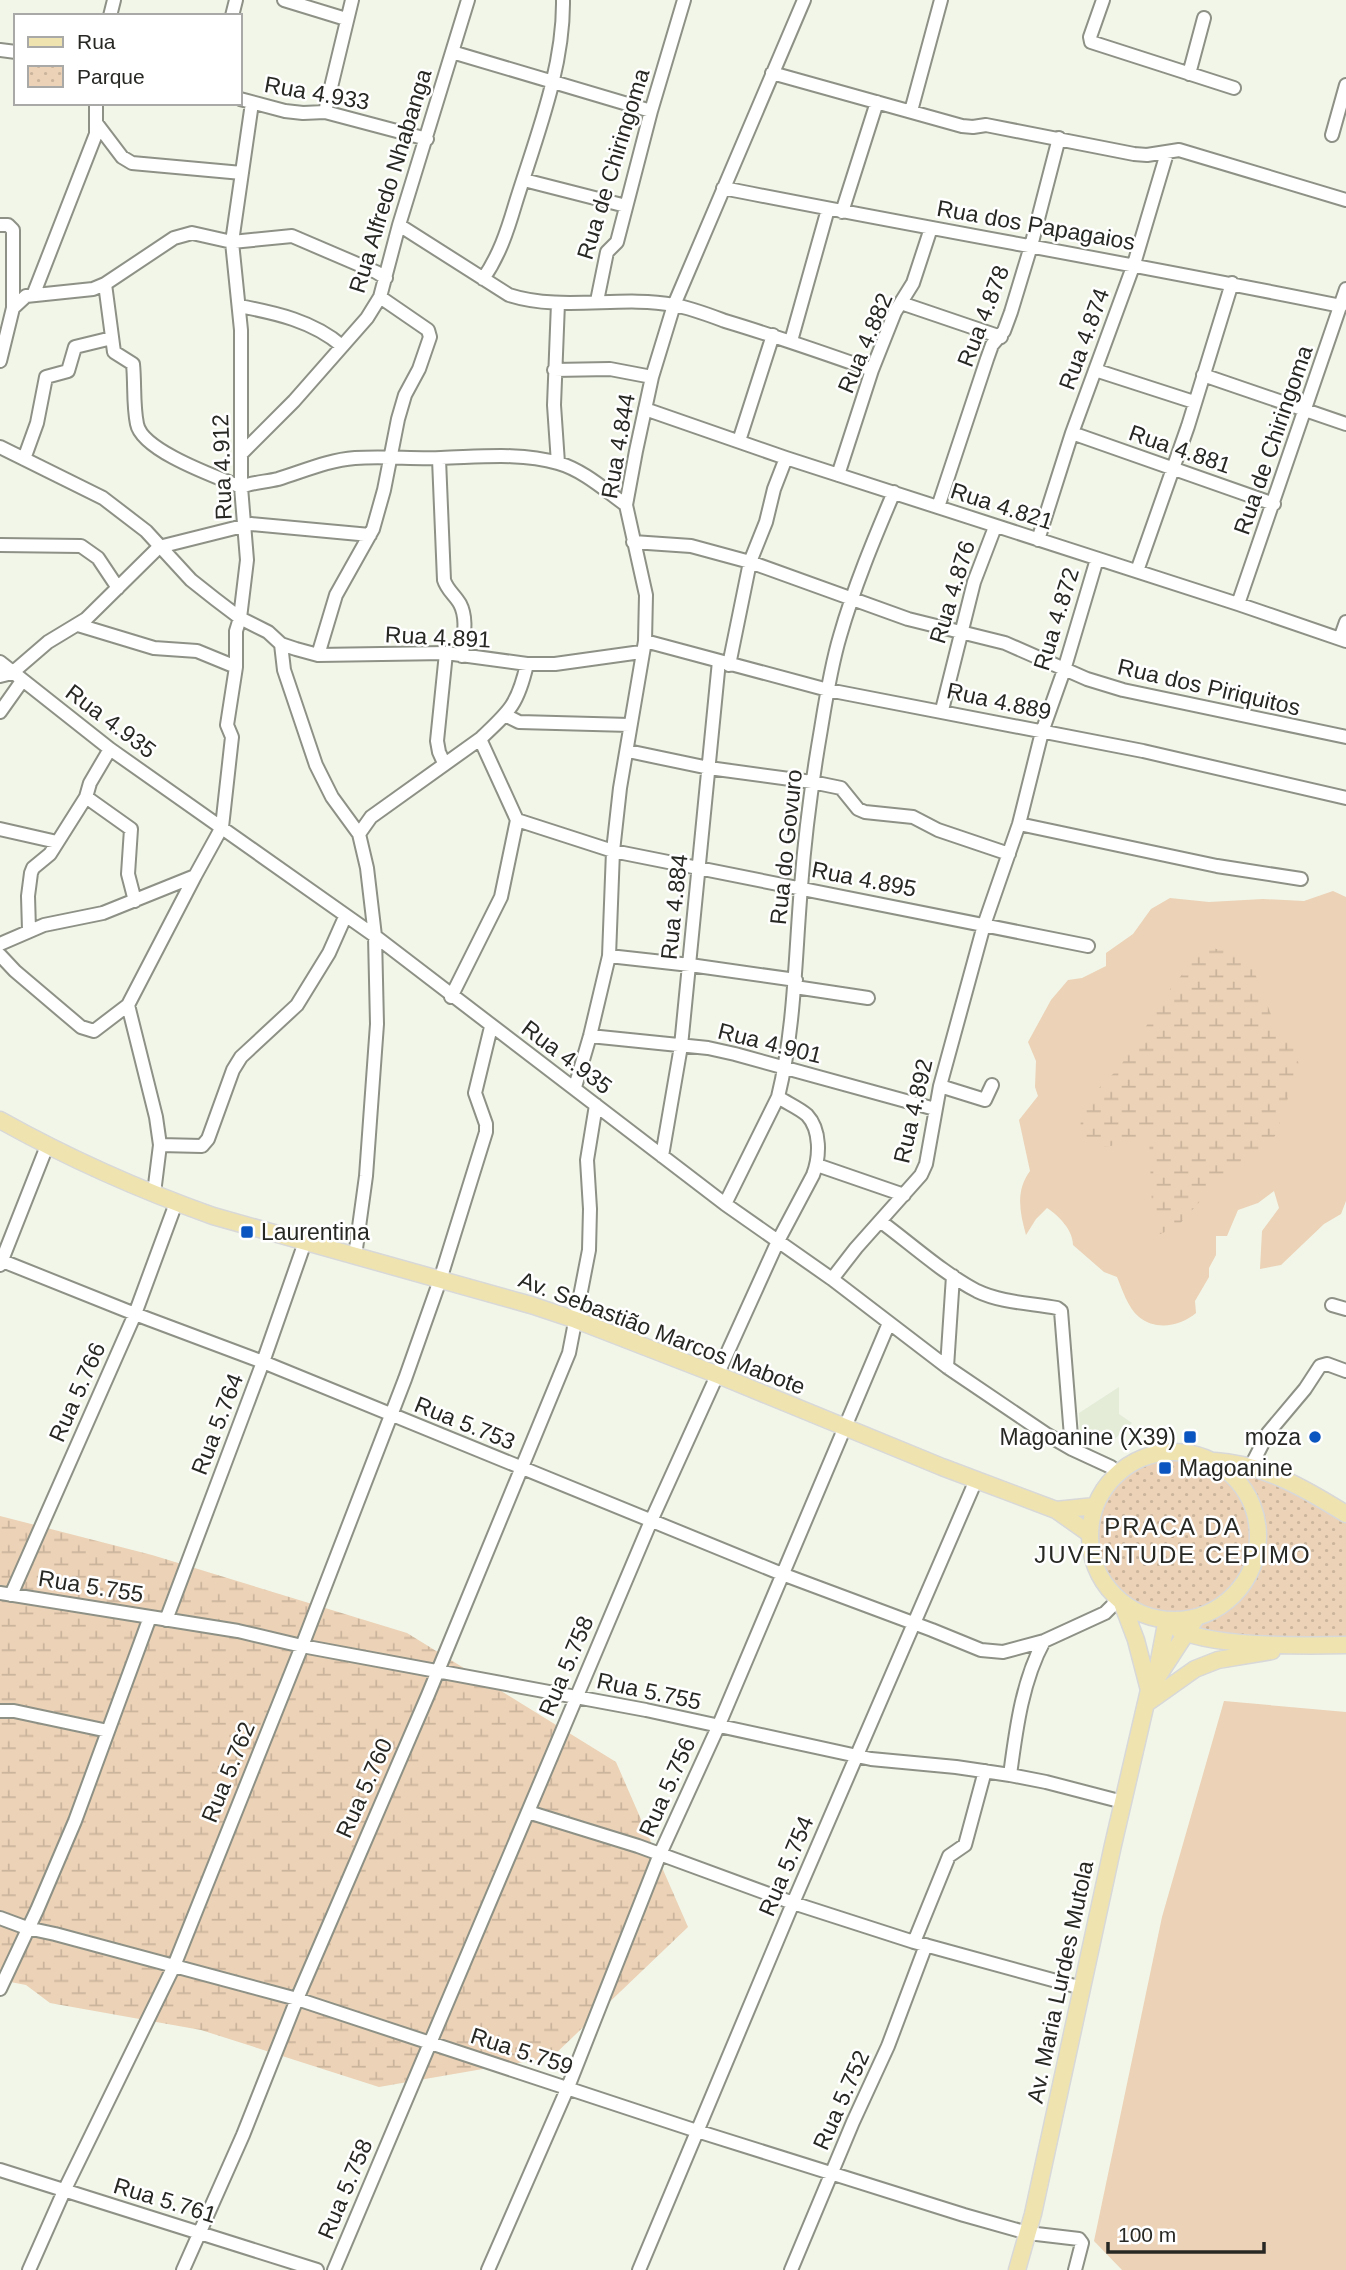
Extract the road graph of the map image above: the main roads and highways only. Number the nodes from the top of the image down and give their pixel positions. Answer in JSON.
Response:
{"nodes":[{"id":1,"x":0,"y":1120,"type":"edge"},
{"id":2,"x":1207,"y":1458,"type":"junction"},
{"id":3,"x":1095,"y":1506,"type":"junction"},
{"id":4,"x":1056,"y":1510,"type":"junction"},
{"id":5,"x":1346,"y":1514,"type":"edge"},
{"id":6,"x":1090,"y":1534,"type":"junction"},
{"id":7,"x":1120,"y":1601,"type":"junction"},
{"id":8,"x":1196,"y":1618,"type":"junction"},
{"id":9,"x":1162,"y":1622,"type":"junction"},
{"id":10,"x":1186,"y":1633,"type":"junction"},
{"id":11,"x":1346,"y":1645,"type":"edge"},
{"id":12,"x":1312,"y":1646,"type":"junction"},
{"id":13,"x":1148,"y":1697,"type":"junction"},
{"id":14,"x":1018,"y":2270,"type":"edge"}],
"edges":[{"from":1,"to":4,"type":"main road","name":"Av. Sebastião Marcos Mabote"},
{"from":2,"to":3,"type":"main road"},
{"from":2,"to":5,"type":"main road"},
{"from":2,"to":8,"type":"main road"},
{"from":3,"to":4,"type":"main road","name":"Av. Sebastião Marcos Mabote"},
{"from":3,"to":6,"type":"main road"},
{"from":4,"to":6,"type":"main road","name":"Av. Sebastião Marcos Mabote"},
{"from":6,"to":7,"type":"main road"},
{"from":7,"to":9,"type":"main road"},
{"from":7,"to":13,"type":"main road"},
{"from":8,"to":9,"type":"main road"},
{"from":8,"to":10,"type":"main road"},
{"from":9,"to":10,"type":"main road"},
{"from":9,"to":14,"type":"main road"},
{"from":10,"to":12,"type":"main road"},
{"from":10,"to":13,"type":"main road"},
{"from":11,"to":12,"type":"main road"},
{"from":12,"to":13,"type":"main road"},
{"from":13,"to":14,"type":"main road","name":"Av. Maria Lurdes Mutola"}]}
